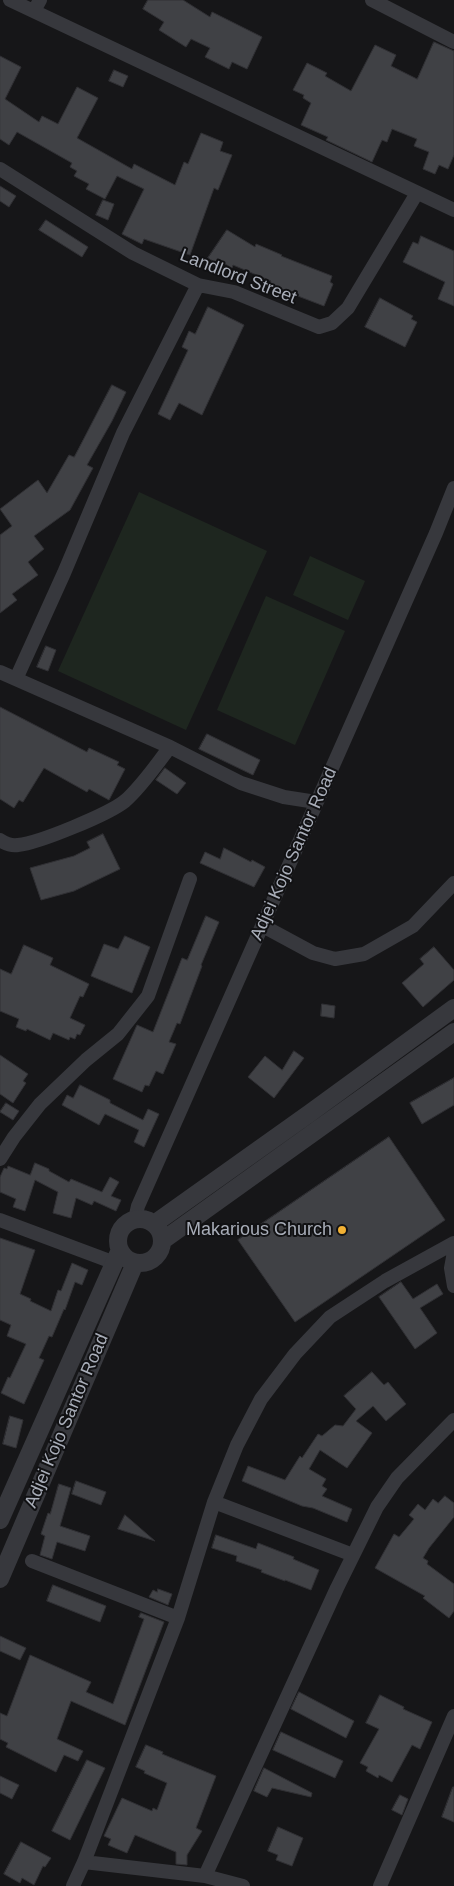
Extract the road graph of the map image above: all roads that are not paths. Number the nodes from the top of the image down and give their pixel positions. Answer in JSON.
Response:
{"nodes":[{"id":1,"x":10,"y":0,"type":"edge"},
{"id":2,"x":372,"y":0,"type":"edge"},
{"id":3,"x":37,"y":6,"type":"edge"},
{"id":4,"x":454,"y":42,"type":"edge"},
{"id":5,"x":0,"y":169,"type":"edge"},
{"id":6,"x":417,"y":193,"type":"junction"},
{"id":7,"x":454,"y":210,"type":"edge"},
{"id":8,"x":198,"y":285,"type":"junction"},
{"id":9,"x":454,"y":488,"type":"edge"},
{"id":10,"x":0,"y":672,"type":"edge"},
{"id":11,"x":16,"y":679,"type":"junction"},
{"id":12,"x":170,"y":747,"type":"junction"},
{"id":13,"x":316,"y":802,"type":"junction"},
{"id":14,"x":0,"y":840,"type":"edge"},
{"id":15,"x":190,"y":879,"type":"dead end"},
{"id":16,"x":454,"y":883,"type":"edge"},
{"id":17,"x":263,"y":926,"type":"junction"},
{"id":18,"x":454,"y":1008,"type":"edge"},
{"id":19,"x":454,"y":1032,"type":"edge"},
{"id":20,"x":0,"y":1159,"type":"edge"},
{"id":21,"x":135,"y":1219,"type":"junction"},
{"id":22,"x":0,"y":1220,"type":"edge"},
{"id":23,"x":154,"y":1224,"type":"junction"},
{"id":24,"x":162,"y":1241,"type":"junction"},
{"id":25,"x":454,"y":1243,"type":"edge"},
{"id":26,"x":454,"y":1252,"type":"edge"},
{"id":27,"x":117,"y":1257,"type":"junction"},
{"id":28,"x":135,"y":1263,"type":"junction"},
{"id":29,"x":454,"y":1286,"type":"edge"},
{"id":30,"x":454,"y":1420,"type":"edge"},
{"id":31,"x":214,"y":1502,"type":"junction"},
{"id":32,"x":0,"y":1520,"type":"edge"},
{"id":33,"x":353,"y":1555,"type":"junction"},
{"id":34,"x":32,"y":1561,"type":"dead end"},
{"id":35,"x":0,"y":1579,"type":"edge"},
{"id":36,"x":178,"y":1618,"type":"junction"},
{"id":37,"x":454,"y":1716,"type":"edge"},
{"id":38,"x":84,"y":1862,"type":"junction"},
{"id":39,"x":205,"y":1876,"type":"junction"},
{"id":40,"x":73,"y":1886,"type":"edge"},
{"id":41,"x":243,"y":1886,"type":"edge"},
{"id":42,"x":380,"y":1886,"type":"edge"}],
"edges":[{"from":1,"to":3,"type":"street"},
{"from":2,"to":4,"type":"street"},
{"from":3,"to":6,"type":"street"},
{"from":5,"to":8,"type":"street","name":"Landlord Street"},
{"from":6,"to":7,"type":"street"},
{"from":6,"to":8,"type":"street","name":"Landlord Street"},
{"from":8,"to":11,"type":"street"},
{"from":9,"to":13,"type":"street","name":"Adjei Kojo Santor Road"},
{"from":10,"to":11,"type":"street"},
{"from":11,"to":12,"type":"street"},
{"from":12,"to":13,"type":"street"},
{"from":12,"to":14,"type":"street"},
{"from":13,"to":17,"type":"street","name":"Adjei Kojo Santor Road"},
{"from":15,"to":20,"type":"street"},
{"from":16,"to":17,"type":"street"},
{"from":17,"to":21,"type":"street","name":"Adjei Kojo Santor Road"},
{"from":18,"to":23,"type":"street"},
{"from":19,"to":24,"type":"street"},
{"from":21,"to":23,"type":"street"},
{"from":21,"to":27,"type":"street"},
{"from":22,"to":27,"type":"street"},
{"from":23,"to":24,"type":"street"},
{"from":24,"to":28,"type":"street"},
{"from":25,"to":31,"type":"street"},
{"from":26,"to":29,"type":"street"},
{"from":27,"to":28,"type":"street"},
{"from":27,"to":32,"type":"street","name":"Adjei Kojo Santor Road"},
{"from":28,"to":35,"type":"street","name":"Adjei Kojo Santor Road"},
{"from":30,"to":33,"type":"street"},
{"from":31,"to":33,"type":"street"},
{"from":31,"to":36,"type":"street"},
{"from":33,"to":39,"type":"street"},
{"from":34,"to":36,"type":"street"},
{"from":36,"to":38,"type":"street"},
{"from":37,"to":42,"type":"street"},
{"from":38,"to":39,"type":"street"},
{"from":38,"to":40,"type":"street"},
{"from":39,"to":41,"type":"street"}]}
